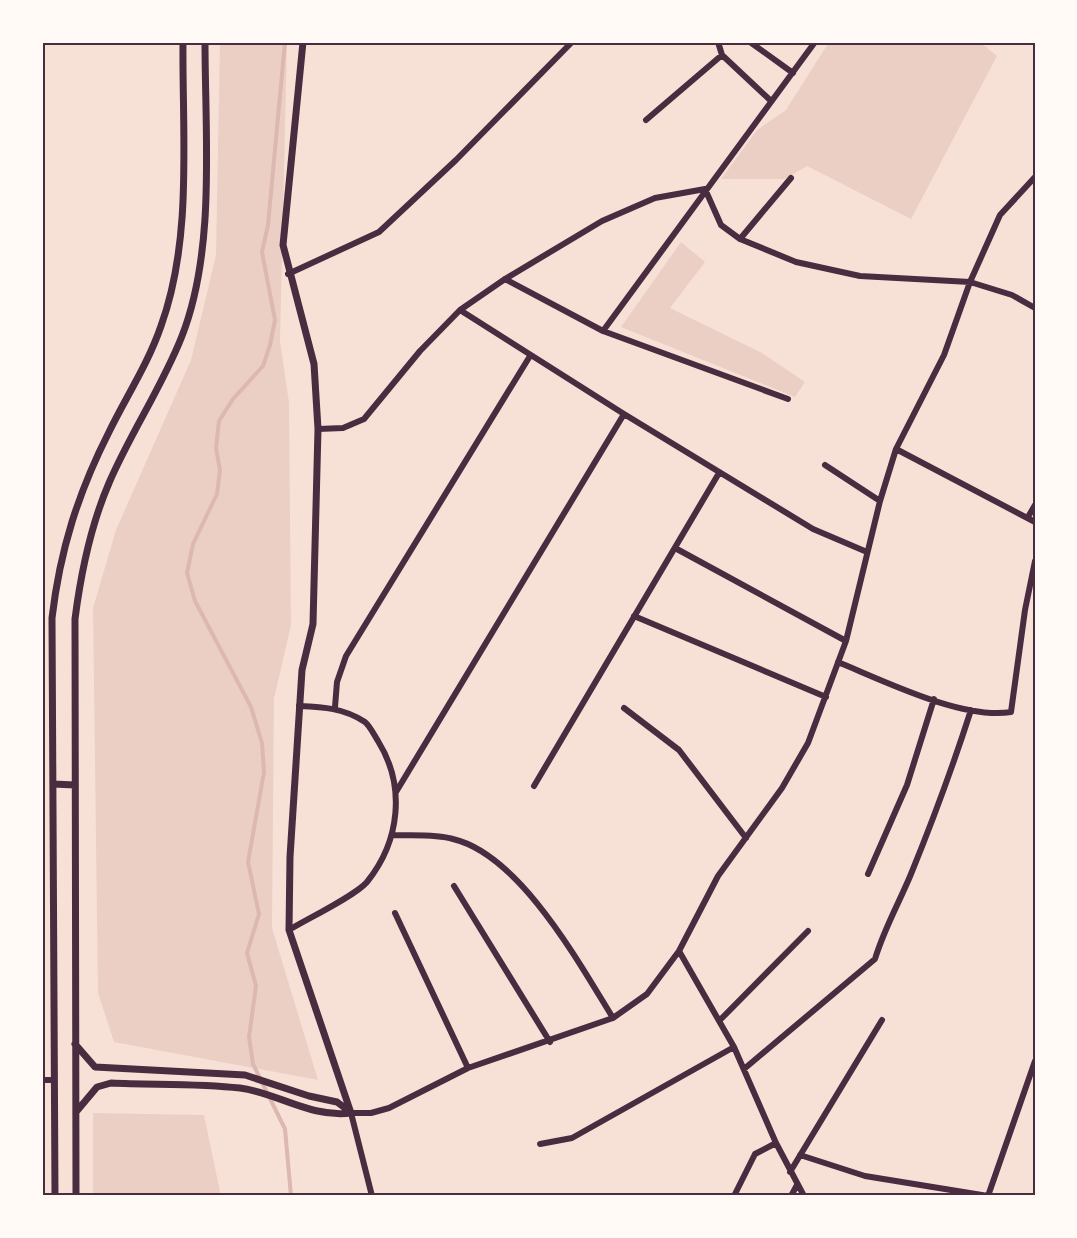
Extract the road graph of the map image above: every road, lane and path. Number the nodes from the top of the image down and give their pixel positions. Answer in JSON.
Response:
{"nodes":[{"id":1,"x":183,"y":42,"type":"edge"},
{"id":2,"x":205,"y":42,"type":"edge"},
{"id":3,"x":303,"y":42,"type":"edge"},
{"id":4,"x":572,"y":42,"type":"edge"},
{"id":5,"x":718,"y":42,"type":"edge"},
{"id":6,"x":750,"y":42,"type":"edge"},
{"id":7,"x":815,"y":42,"type":"edge"},
{"id":8,"x":722,"y":55,"type":"junction"},
{"id":9,"x":793,"y":73,"type":"junction"},
{"id":10,"x":770,"y":100,"type":"junction"},
{"id":11,"x":646,"y":120,"type":"dead end"},
{"id":12,"x":1035,"y":177,"type":"edge"},
{"id":13,"x":791,"y":178,"type":"dead end"},
{"id":14,"x":705,"y":189,"type":"junction"},
{"id":15,"x":741,"y":239,"type":"junction"},
{"id":16,"x":288,"y":274,"type":"junction"},
{"id":17,"x":506,"y":279,"type":"junction"},
{"id":18,"x":970,"y":282,"type":"junction"},
{"id":19,"x":1035,"y":308,"type":"edge"},
{"id":20,"x":460,"y":310,"type":"junction"},
{"id":21,"x":603,"y":331,"type":"junction"},
{"id":22,"x":530,"y":356,"type":"junction"},
{"id":23,"x":788,"y":399,"type":"dead end"},
{"id":24,"x":624,"y":414,"type":"junction"},
{"id":25,"x":318,"y":429,"type":"junction"},
{"id":26,"x":896,"y":448,"type":"junction"},
{"id":27,"x":825,"y":465,"type":"dead end"},
{"id":28,"x":719,"y":473,"type":"junction"},
{"id":29,"x":880,"y":501,"type":"junction"},
{"id":30,"x":1035,"y":505,"type":"edge"},
{"id":31,"x":1028,"y":517,"type":"junction"},
{"id":32,"x":1035,"y":522,"type":"edge"},
{"id":33,"x":675,"y":548,"type":"junction"},
{"id":34,"x":867,"y":552,"type":"junction"},
{"id":35,"x":1035,"y":561,"type":"edge"},
{"id":36,"x":634,"y":616,"type":"junction"},
{"id":37,"x":846,"y":641,"type":"junction"},
{"id":38,"x":838,"y":662,"type":"junction"},
{"id":39,"x":826,"y":697,"type":"junction"},
{"id":40,"x":934,"y":699,"type":"junction"},
{"id":41,"x":299,"y":706,"type":"junction"},
{"id":42,"x":335,"y":707,"type":"junction"},
{"id":43,"x":624,"y":708,"type":"dead end"},
{"id":44,"x":971,"y":710,"type":"junction"},
{"id":45,"x":53,"y":784,"type":"junction"},
{"id":46,"x":75,"y":785,"type":"junction"},
{"id":47,"x":534,"y":786,"type":"dead end"},
{"id":48,"x":396,"y":792,"type":"junction"},
{"id":49,"x":393,"y":835,"type":"junction"},
{"id":50,"x":746,"y":838,"type":"junction"},
{"id":51,"x":868,"y":874,"type":"dead end"},
{"id":52,"x":454,"y":886,"type":"dead end"},
{"id":53,"x":395,"y":913,"type":"dead end"},
{"id":54,"x":289,"y":930,"type":"junction"},
{"id":55,"x":808,"y":931,"type":"dead end"},
{"id":56,"x":679,"y":951,"type":"junction"},
{"id":57,"x":613,"y":1017,"type":"junction"},
{"id":58,"x":720,"y":1020,"type":"junction"},
{"id":59,"x":882,"y":1020,"type":"dead end"},
{"id":60,"x":550,"y":1042,"type":"junction"},
{"id":61,"x":75,"y":1044,"type":"junction"},
{"id":62,"x":734,"y":1047,"type":"junction"},
{"id":63,"x":1035,"y":1061,"type":"edge"},
{"id":64,"x":468,"y":1068,"type":"junction"},
{"id":65,"x":744,"y":1069,"type":"junction"},
{"id":66,"x":42,"y":1080,"type":"edge"},
{"id":67,"x":54,"y":1080,"type":"junction"},
{"id":68,"x":351,"y":1113,"type":"junction"},
{"id":69,"x":75,"y":1114,"type":"junction"},
{"id":70,"x":776,"y":1143,"type":"junction"},
{"id":71,"x":540,"y":1144,"type":"dead end"},
{"id":72,"x":800,"y":1155,"type":"junction"},
{"id":73,"x":790,"y":1172,"type":"junction"},
{"id":74,"x":797,"y":1185,"type":"junction"},
{"id":75,"x":54,"y":1196,"type":"edge"},
{"id":76,"x":76,"y":1196,"type":"edge"},
{"id":77,"x":372,"y":1196,"type":"edge"},
{"id":78,"x":734,"y":1196,"type":"edge"},
{"id":79,"x":791,"y":1196,"type":"edge"},
{"id":80,"x":804,"y":1196,"type":"edge"},
{"id":81,"x":988,"y":1196,"type":"edge"}],
"edges":[{"from":1,"to":45,"type":"street"},
{"from":2,"to":46,"type":"street"},
{"from":3,"to":16,"type":"street"},
{"from":4,"to":16,"type":"street"},
{"from":5,"to":8,"type":"street"},
{"from":6,"to":9,"type":"street"},
{"from":7,"to":9,"type":"street"},
{"from":8,"to":10,"type":"street"},
{"from":8,"to":11,"type":"street"},
{"from":9,"to":10,"type":"street"},
{"from":10,"to":14,"type":"street"},
{"from":12,"to":18,"type":"street"},
{"from":13,"to":15,"type":"street"},
{"from":14,"to":15,"type":"street"},
{"from":14,"to":17,"type":"street"},
{"from":14,"to":21,"type":"street"},
{"from":15,"to":18,"type":"street"},
{"from":16,"to":25,"type":"street"},
{"from":17,"to":20,"type":"street"},
{"from":17,"to":21,"type":"street"},
{"from":18,"to":19,"type":"street"},
{"from":18,"to":26,"type":"street"},
{"from":20,"to":22,"type":"street"},
{"from":20,"to":25,"type":"street"},
{"from":21,"to":23,"type":"street"},
{"from":22,"to":24,"type":"street"},
{"from":22,"to":42,"type":"street"},
{"from":24,"to":28,"type":"street"},
{"from":24,"to":48,"type":"street"},
{"from":25,"to":41,"type":"street"},
{"from":26,"to":29,"type":"street"},
{"from":26,"to":31,"type":"street"},
{"from":27,"to":29,"type":"street"},
{"from":28,"to":33,"type":"street"},
{"from":28,"to":34,"type":"street"},
{"from":29,"to":34,"type":"street"},
{"from":30,"to":31,"type":"street"},
{"from":31,"to":32,"type":"street"},
{"from":33,"to":36,"type":"street"},
{"from":33,"to":37,"type":"street"},
{"from":34,"to":37,"type":"street"},
{"from":35,"to":44,"type":"street"},
{"from":36,"to":39,"type":"street"},
{"from":36,"to":47,"type":"street"},
{"from":37,"to":38,"type":"street"},
{"from":38,"to":39,"type":"street"},
{"from":38,"to":40,"type":"street"},
{"from":39,"to":50,"type":"street"},
{"from":40,"to":44,"type":"street"},
{"from":40,"to":51,"type":"street"},
{"from":41,"to":42,"type":"street"},
{"from":41,"to":54,"type":"street"},
{"from":42,"to":48,"type":"street"},
{"from":43,"to":50,"type":"street"},
{"from":44,"to":65,"type":"street"},
{"from":45,"to":46,"type":"street"},
{"from":45,"to":67,"type":"street"},
{"from":46,"to":61,"type":"street"},
{"from":48,"to":49,"type":"street"},
{"from":49,"to":54,"type":"street"},
{"from":49,"to":57,"type":"street"},
{"from":50,"to":56,"type":"street"},
{"from":52,"to":60,"type":"street"},
{"from":53,"to":64,"type":"street"},
{"from":54,"to":68,"type":"street"},
{"from":55,"to":58,"type":"street"},
{"from":56,"to":57,"type":"street"},
{"from":56,"to":58,"type":"street"},
{"from":57,"to":60,"type":"street"},
{"from":58,"to":62,"type":"street"},
{"from":59,"to":72,"type":"street"},
{"from":60,"to":64,"type":"street"},
{"from":61,"to":68,"type":"street"},
{"from":61,"to":69,"type":"street"},
{"from":62,"to":65,"type":"street"},
{"from":62,"to":71,"type":"street"},
{"from":63,"to":81,"type":"street"},
{"from":64,"to":68,"type":"street"},
{"from":65,"to":70,"type":"street"},
{"from":66,"to":67,"type":"street"},
{"from":67,"to":75,"type":"street"},
{"from":68,"to":69,"type":"street"},
{"from":68,"to":77,"type":"street"},
{"from":69,"to":76,"type":"street"},
{"from":70,"to":73,"type":"street"},
{"from":70,"to":78,"type":"street"},
{"from":72,"to":73,"type":"street"},
{"from":72,"to":81,"type":"street"},
{"from":73,"to":74,"type":"street"},
{"from":74,"to":79,"type":"street"},
{"from":74,"to":80,"type":"street"}]}
